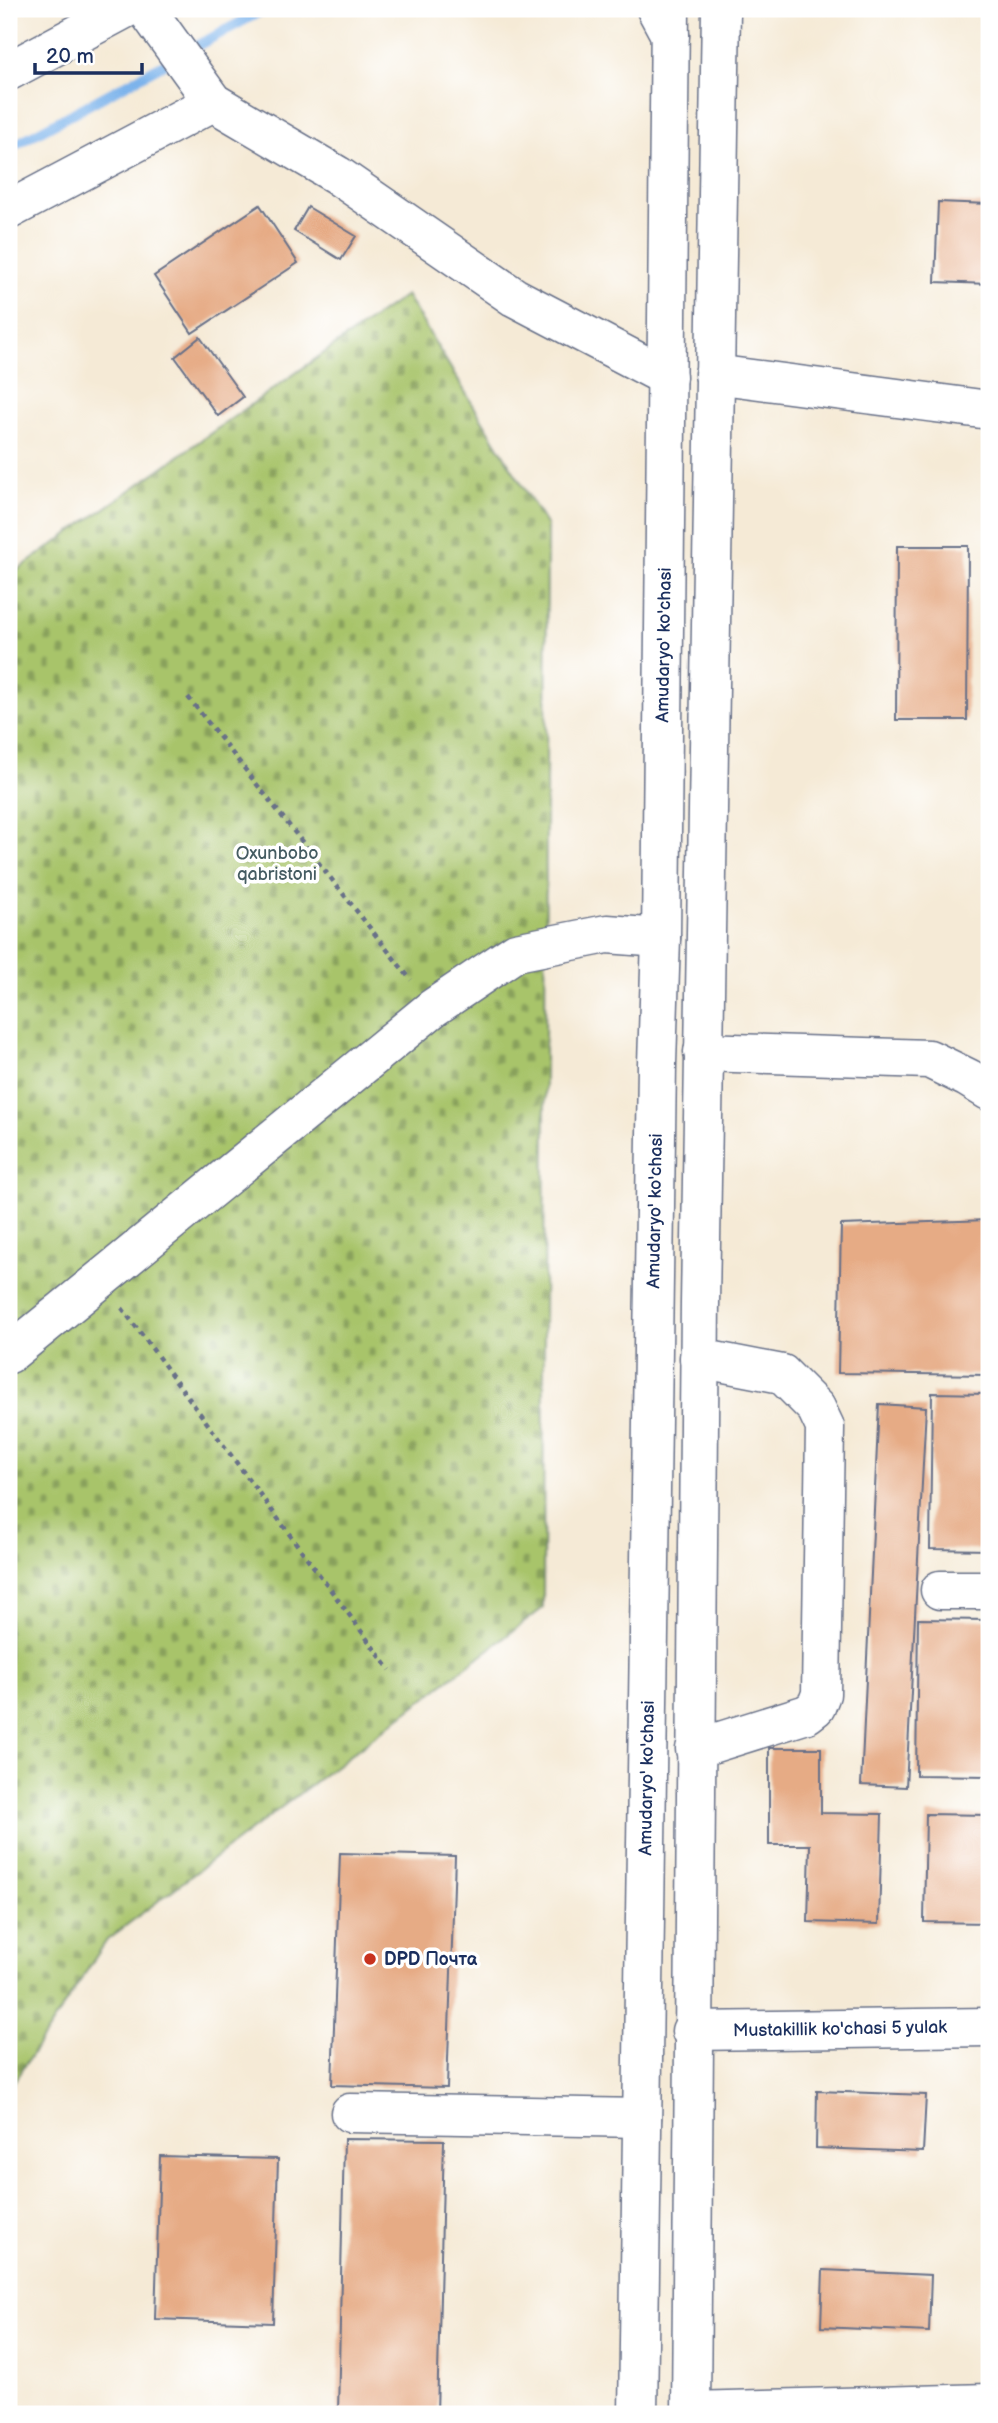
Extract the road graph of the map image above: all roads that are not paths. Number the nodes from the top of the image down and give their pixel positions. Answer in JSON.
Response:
{"nodes":[{"id":1,"x":125,"y":9,"type":"edge"},
{"id":2,"x":146,"y":9,"type":"edge"},
{"id":3,"x":721,"y":9,"type":"edge"},
{"id":4,"x":665,"y":18,"type":"edge"},
{"id":5,"x":9,"y":71,"type":"edge"},
{"id":6,"x":213,"y":102,"type":"junction"},
{"id":7,"x":9,"y":210,"type":"edge"},
{"id":8,"x":714,"y":374,"type":"junction"},
{"id":9,"x":667,"y":377,"type":"junction"},
{"id":10,"x":989,"y":410,"type":"edge"},
{"id":11,"x":661,"y":938,"type":"junction"},
{"id":12,"x":703,"y":1052,"type":"junction"},
{"id":13,"x":989,"y":1091,"type":"edge"},
{"id":14,"x":9,"y":1354,"type":"edge"},
{"id":15,"x":699,"y":1358,"type":"junction"},
{"id":16,"x":940,"y":1590,"type":"dead end"},
{"id":17,"x":989,"y":1590,"type":"edge"},
{"id":18,"x":695,"y":1749,"type":"junction"},
{"id":19,"x":989,"y":2027,"type":"edge"},
{"id":20,"x":691,"y":2031,"type":"junction"},
{"id":21,"x":350,"y":2113,"type":"dead end"},
{"id":22,"x":642,"y":2118,"type":"junction"},
{"id":23,"x":989,"y":2403,"type":"edge"},
{"id":24,"x":691,"y":2413,"type":"edge"},
{"id":25,"x":638,"y":2414,"type":"edge"}],
"edges":[{"from":1,"to":5,"type":"street"},
{"from":2,"to":6,"type":"street"},
{"from":3,"to":8,"type":"street"},
{"from":4,"to":9,"type":"street","name":"Amudaryo' ko'chasi"},
{"from":6,"to":7,"type":"street"},
{"from":6,"to":9,"type":"street"},
{"from":8,"to":10,"type":"street"},
{"from":8,"to":12,"type":"street"},
{"from":9,"to":11,"type":"street","name":"Amudaryo' ko'chasi"},
{"from":11,"to":14,"type":"street"},
{"from":11,"to":22,"type":"street","name":"Amudaryo' ko'chasi"},
{"from":12,"to":13,"type":"street"},
{"from":12,"to":15,"type":"street"},
{"from":15,"to":18,"type":"street"},
{"from":15,"to":18,"type":"street"},
{"from":16,"to":17,"type":"street"},
{"from":18,"to":20,"type":"street"},
{"from":19,"to":20,"type":"street","name":"Mustakillik ko'chasi 5 yulak"},
{"from":20,"to":24,"type":"street"},
{"from":21,"to":22,"type":"street"},
{"from":22,"to":25,"type":"street","name":"Amudaryo' ko'chasi"},
{"from":23,"to":24,"type":"street"}]}
